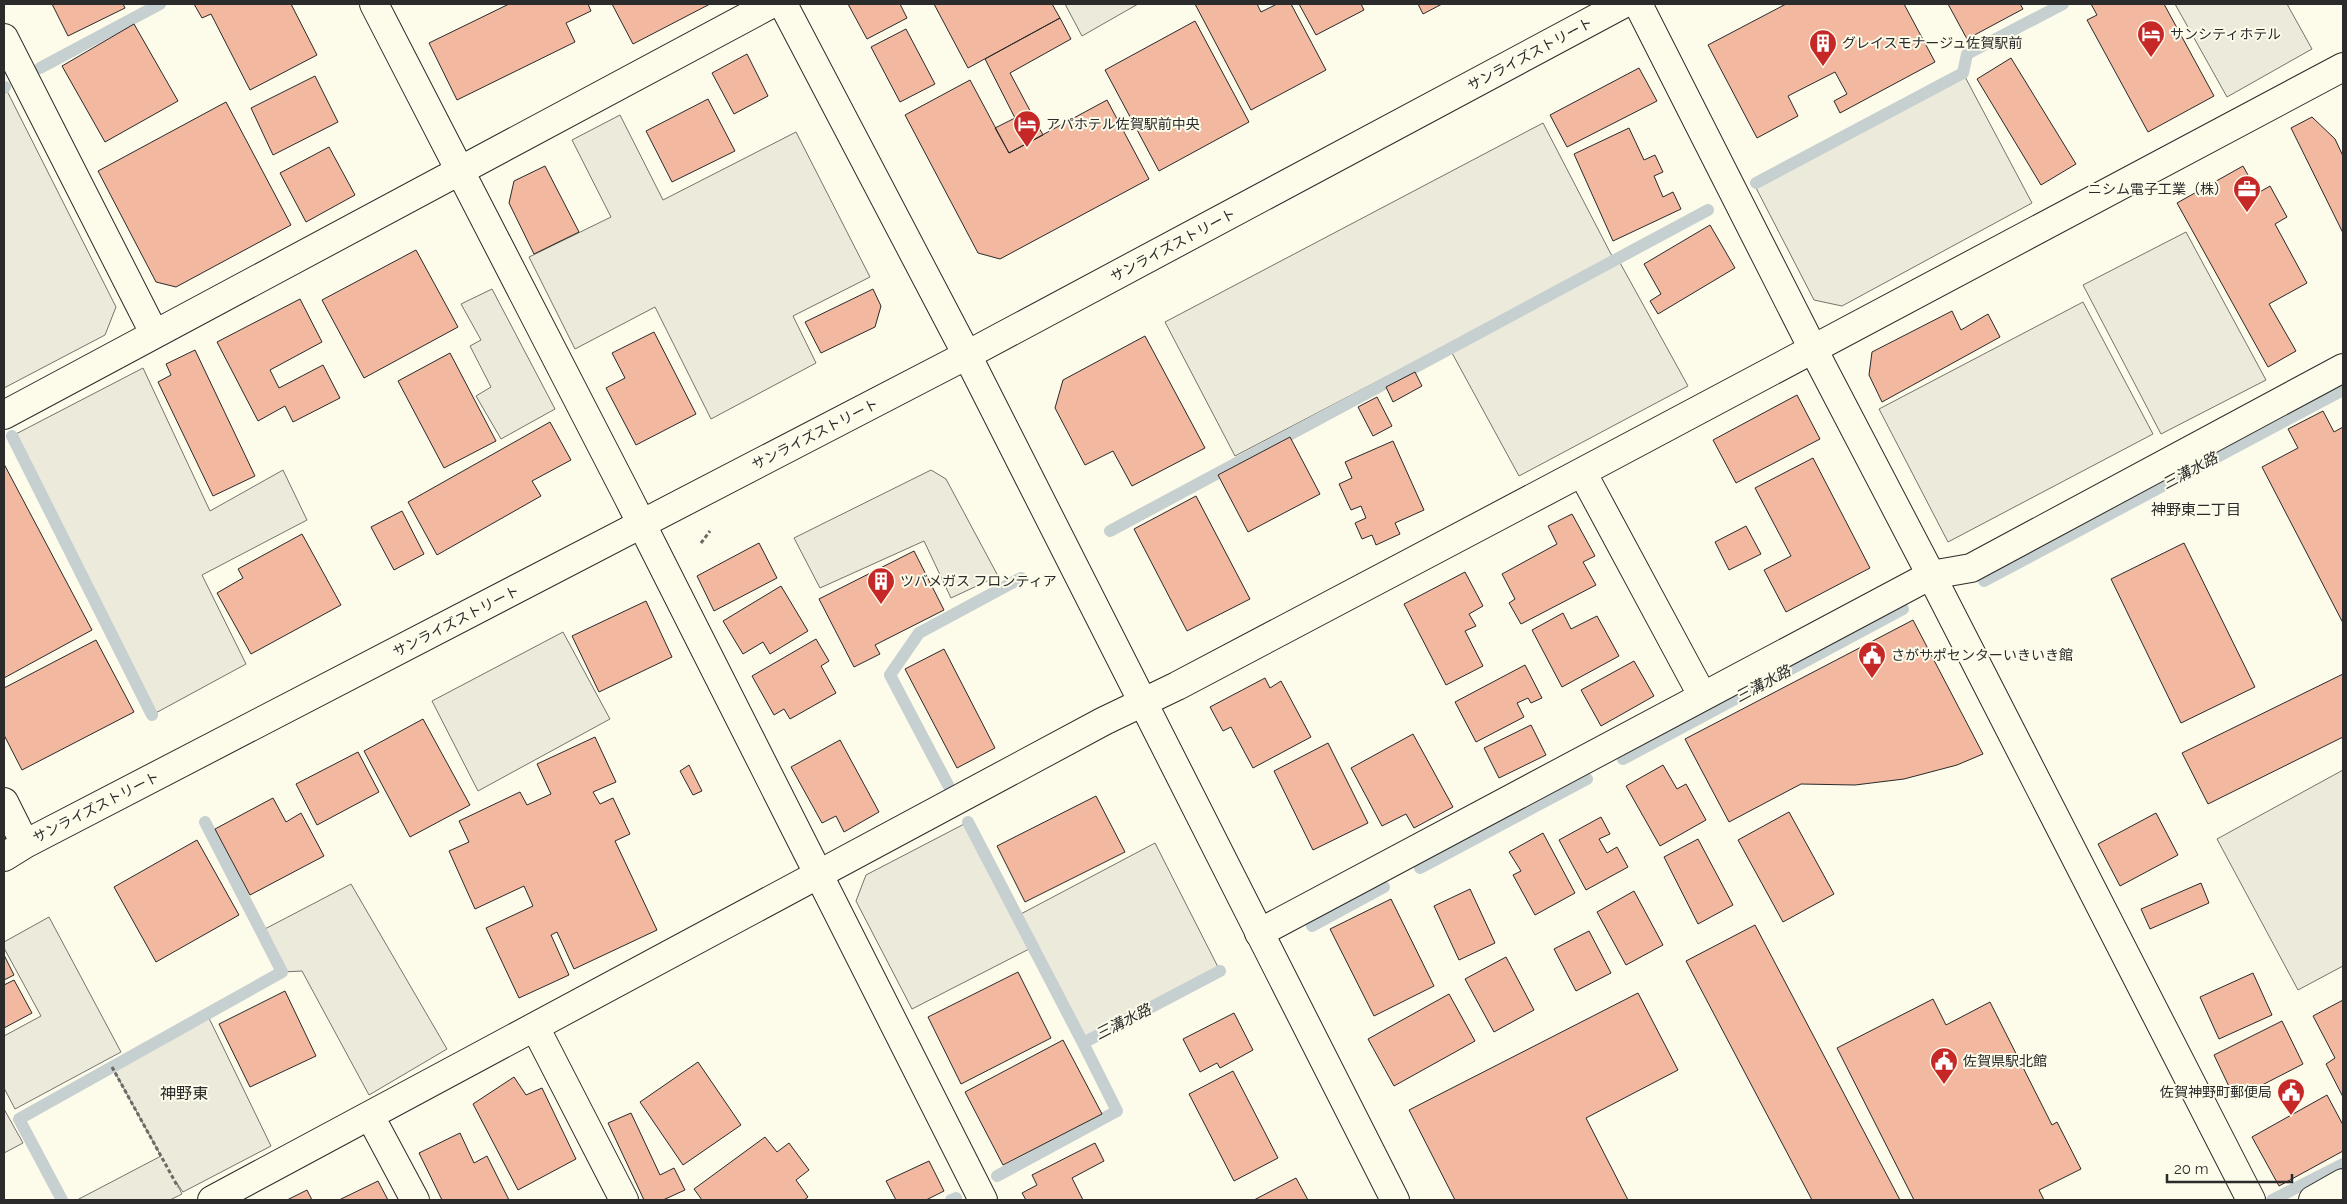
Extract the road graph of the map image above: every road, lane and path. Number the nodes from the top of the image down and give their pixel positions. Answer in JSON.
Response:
{"nodes":[{"id":1,"x":374,"y":4,"type":"edge"},
{"id":2,"x":771,"y":4,"type":"edge"},
{"id":3,"x":783,"y":4,"type":"edge"},
{"id":4,"x":1623,"y":4,"type":"edge"},
{"id":5,"x":1638,"y":4,"type":"edge"},
{"id":6,"x":4,"y":38,"type":"edge"},
{"id":7,"x":2343,"y":67,"type":"edge"},
{"id":8,"x":459,"y":172,"type":"junction"},
{"id":9,"x":154,"y":333,"type":"junction"},
{"id":10,"x":1813,"y":349,"type":"junction"},
{"id":11,"x":967,"y":355,"type":"junction"},
{"id":12,"x":2343,"y":368,"type":"edge"},
{"id":13,"x":4,"y":415,"type":"edge"},
{"id":14,"x":1582,"y":472,"type":"junction"},
{"id":15,"x":642,"y":525,"type":"junction"},
{"id":16,"x":1931,"y":575,"type":"junction"},
{"id":17,"x":1702,"y":695,"type":"junction"},
{"id":18,"x":1143,"y":703,"type":"junction"},
{"id":19,"x":4,"y":802,"type":"edge"},
{"id":20,"x":14,"y":851,"type":"edge"},
{"id":21,"x":819,"y":875,"type":"junction"},
{"id":22,"x":1259,"y":933,"type":"junction"},
{"id":23,"x":535,"y":1027,"type":"junction"},
{"id":24,"x":112,"y":1067,"type":"dead end"},
{"id":25,"x":370,"y":1116,"type":"junction"},
{"id":26,"x":2343,"y":1183,"type":"edge"},
{"id":27,"x":182,"y":1194,"type":"dead end"},
{"id":28,"x":212,"y":1200,"type":"edge"},
{"id":29,"x":415,"y":1200,"type":"edge"},
{"id":30,"x":624,"y":1200,"type":"edge"},
{"id":31,"x":983,"y":1200,"type":"edge"},
{"id":32,"x":1394,"y":1200,"type":"edge"},
{"id":33,"x":2251,"y":1200,"type":"edge"},
{"id":34,"x":2313,"y":1200,"type":"edge"}],
"edges":[{"from":1,"to":8,"type":"street"},
{"from":2,"to":8,"type":"street"},
{"from":3,"to":11,"type":"street"},
{"from":4,"to":11,"type":"street","name":"サンライズストリート"},
{"from":5,"to":10,"type":"street"},
{"from":6,"to":9,"type":"street"},
{"from":7,"to":10,"type":"street"},
{"from":8,"to":9,"type":"street"},
{"from":8,"to":15,"type":"street"},
{"from":9,"to":13,"type":"street"},
{"from":10,"to":14,"type":"street"},
{"from":10,"to":16,"type":"street"},
{"from":11,"to":15,"type":"street","name":"サンライズストリート"},
{"from":11,"to":18,"type":"street"},
{"from":12,"to":16,"type":"street"},
{"from":14,"to":17,"type":"street"},
{"from":14,"to":18,"type":"street"},
{"from":15,"to":20,"type":"street","name":"サンライズストリート"},
{"from":15,"to":21,"type":"street"},
{"from":16,"to":17,"type":"street"},
{"from":16,"to":33,"type":"street"},
{"from":17,"to":22,"type":"street"},
{"from":18,"to":21,"type":"street"},
{"from":18,"to":22,"type":"street"},
{"from":19,"to":20,"type":"street"},
{"from":21,"to":23,"type":"street"},
{"from":21,"to":31,"type":"street"},
{"from":22,"to":32,"type":"street"},
{"from":23,"to":25,"type":"street"},
{"from":23,"to":30,"type":"street"},
{"from":24,"to":27,"type":"path"},
{"from":25,"to":28,"type":"street"},
{"from":25,"to":29,"type":"street"},
{"from":26,"to":34,"type":"street"}]}
